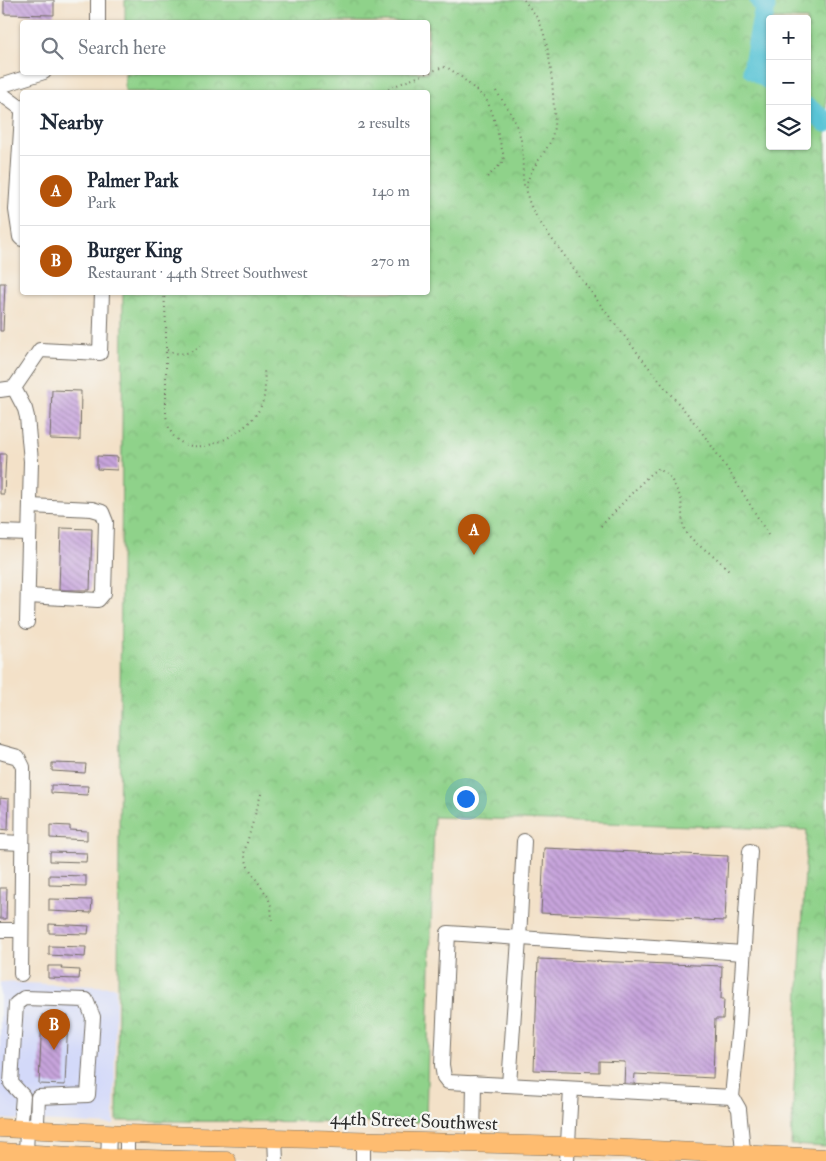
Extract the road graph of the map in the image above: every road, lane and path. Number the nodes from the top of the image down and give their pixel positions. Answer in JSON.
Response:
{"nodes":[{"id":1,"x":98,"y":0,"type":"edge"},
{"id":2,"x":524,"y":0,"type":"edge"},
{"id":3,"x":98,"y":20,"type":"edge"},
{"id":4,"x":430,"y":72,"type":"edge"},
{"id":5,"x":35,"y":75,"type":"edge"},
{"id":6,"x":423,"y":75,"type":"edge"},
{"id":7,"x":0,"y":86,"type":"edge"},
{"id":8,"x":388,"y":90,"type":"edge"},
{"id":9,"x":496,"y":91,"type":"dead end"},
{"id":10,"x":0,"y":93,"type":"edge"},
{"id":11,"x":20,"y":108,"type":"edge"},
{"id":12,"x":20,"y":146,"type":"edge"},
{"id":13,"x":485,"y":179,"type":"dead end"},
{"id":14,"x":527,"y":196,"type":"junction"},
{"id":15,"x":20,"y":236,"type":"edge"},
{"id":16,"x":102,"y":295,"type":"edge"},
{"id":17,"x":164,"y":295,"type":"edge"},
{"id":18,"x":203,"y":343,"type":"dead end"},
{"id":19,"x":167,"y":350,"type":"junction"},
{"id":20,"x":264,"y":370,"type":"dead end"},
{"id":21,"x":7,"y":389,"type":"edge"},
{"id":22,"x":30,"y":506,"type":"junction"},
{"id":23,"x":601,"y":526,"type":"dead end"},
{"id":24,"x":0,"y":532,"type":"edge"},
{"id":25,"x":29,"y":533,"type":"junction"},
{"id":26,"x":768,"y":534,"type":"dead end"},
{"id":27,"x":731,"y":572,"type":"dead end"},
{"id":28,"x":28,"y":596,"type":"junction"},
{"id":29,"x":27,"y":622,"type":"dead end"},
{"id":30,"x":0,"y":752,"type":"edge"},
{"id":31,"x":261,"y":794,"type":"dead end"},
{"id":32,"x":524,"y":841,"type":"dead end"},
{"id":33,"x":0,"y":842,"type":"edge"},
{"id":34,"x":22,"y":843,"type":"junction"},
{"id":35,"x":750,"y":851,"type":"dead end"},
{"id":36,"x":272,"y":920,"type":"dead end"},
{"id":37,"x":0,"y":930,"type":"edge"},
{"id":38,"x":21,"y":930,"type":"junction"},
{"id":39,"x":519,"y":939,"type":"junction"},
{"id":40,"x":743,"y":953,"type":"junction"},
{"id":41,"x":22,"y":974,"type":"dead end"},
{"id":42,"x":474,"y":1084,"type":"junction"},
{"id":43,"x":509,"y":1086,"type":"junction"},
{"id":44,"x":571,"y":1089,"type":"junction"},
{"id":45,"x":23,"y":1096,"type":"junction"},
{"id":46,"x":38,"y":1097,"type":"junction"},
{"id":47,"x":732,"y":1097,"type":"junction"},
{"id":48,"x":0,"y":1128,"type":"edge"},
{"id":49,"x":27,"y":1129,"type":"junction"},
{"id":50,"x":109,"y":1133,"type":"junction"},
{"id":51,"x":127,"y":1134,"type":"junction"},
{"id":52,"x":275,"y":1138,"type":"junction"},
{"id":53,"x":364,"y":1140,"type":"junction"},
{"id":54,"x":473,"y":1143,"type":"junction"},
{"id":55,"x":0,"y":1152,"type":"edge"},
{"id":56,"x":26,"y":1154,"type":"junction"},
{"id":57,"x":567,"y":1154,"type":"edge"},
{"id":58,"x":744,"y":1158,"type":"edge"},
{"id":59,"x":826,"y":1158,"type":"edge"},
{"id":60,"x":108,"y":1159,"type":"edge"},
{"id":61,"x":127,"y":1160,"type":"edge"},
{"id":62,"x":228,"y":1161,"type":"edge"},
{"id":63,"x":276,"y":1161,"type":"edge"},
{"id":64,"x":363,"y":1161,"type":"edge"}],
"edges":[{"from":1,"to":3,"type":"street"},
{"from":2,"to":14,"type":"path"},
{"from":4,"to":13,"type":"path"},
{"from":5,"to":7,"type":"street"},
{"from":6,"to":8,"type":"path"},
{"from":9,"to":14,"type":"path"},
{"from":10,"to":11,"type":"street"},
{"from":12,"to":15,"type":"street"},
{"from":14,"to":26,"type":"path"},
{"from":16,"to":21,"type":"street"},
{"from":17,"to":19,"type":"path"},
{"from":18,"to":19,"type":"path"},
{"from":19,"to":20,"type":"path"},
{"from":21,"to":22,"type":"street"},
{"from":22,"to":25,"type":"street"},
{"from":22,"to":28,"type":"street"},
{"from":23,"to":27,"type":"path"},
{"from":24,"to":25,"type":"street"},
{"from":25,"to":28,"type":"street"},
{"from":28,"to":29,"type":"street"},
{"from":30,"to":34,"type":"street"},
{"from":31,"to":36,"type":"path"},
{"from":32,"to":39,"type":"street"},
{"from":33,"to":34,"type":"street"},
{"from":34,"to":38,"type":"street"},
{"from":35,"to":40,"type":"street"},
{"from":37,"to":38,"type":"street"},
{"from":38,"to":41,"type":"street"},
{"from":39,"to":40,"type":"street"},
{"from":39,"to":42,"type":"street"},
{"from":39,"to":43,"type":"street"},
{"from":40,"to":47,"type":"street"},
{"from":42,"to":43,"type":"street"},
{"from":42,"to":54,"type":"street"},
{"from":43,"to":44,"type":"street"},
{"from":44,"to":47,"type":"street"},
{"from":44,"to":57,"type":"street"},
{"from":45,"to":46,"type":"street"},
{"from":45,"to":46,"type":"street"},
{"from":45,"to":49,"type":"street"},
{"from":46,"to":49,"type":"street"},
{"from":47,"to":58,"type":"street"},
{"from":48,"to":49,"type":"main road","name":"44th Street Southwest"},
{"from":49,"to":50,"type":"main road","name":"44th Street Southwest"},
{"from":49,"to":56,"type":"street"},
{"from":50,"to":51,"type":"main road","name":"44th Street Southwest"},
{"from":50,"to":60,"type":"street"},
{"from":51,"to":52,"type":"main road","name":"44th Street Southwest"},
{"from":51,"to":61,"type":"street"},
{"from":52,"to":53,"type":"main road","name":"44th Street Southwest"},
{"from":52,"to":63,"type":"street"},
{"from":53,"to":54,"type":"main road","name":"44th Street Southwest"},
{"from":53,"to":64,"type":"street"},
{"from":54,"to":57,"type":"main road","name":"44th Street Southwest"},
{"from":55,"to":56,"type":"main road"},
{"from":56,"to":60,"type":"main road"},
{"from":57,"to":58,"type":"main road","name":"44th Street Southwest"},
{"from":58,"to":59,"type":"main road","name":"44th Street Southwest"},
{"from":60,"to":61,"type":"main road"},
{"from":61,"to":62,"type":"main road"}]}
